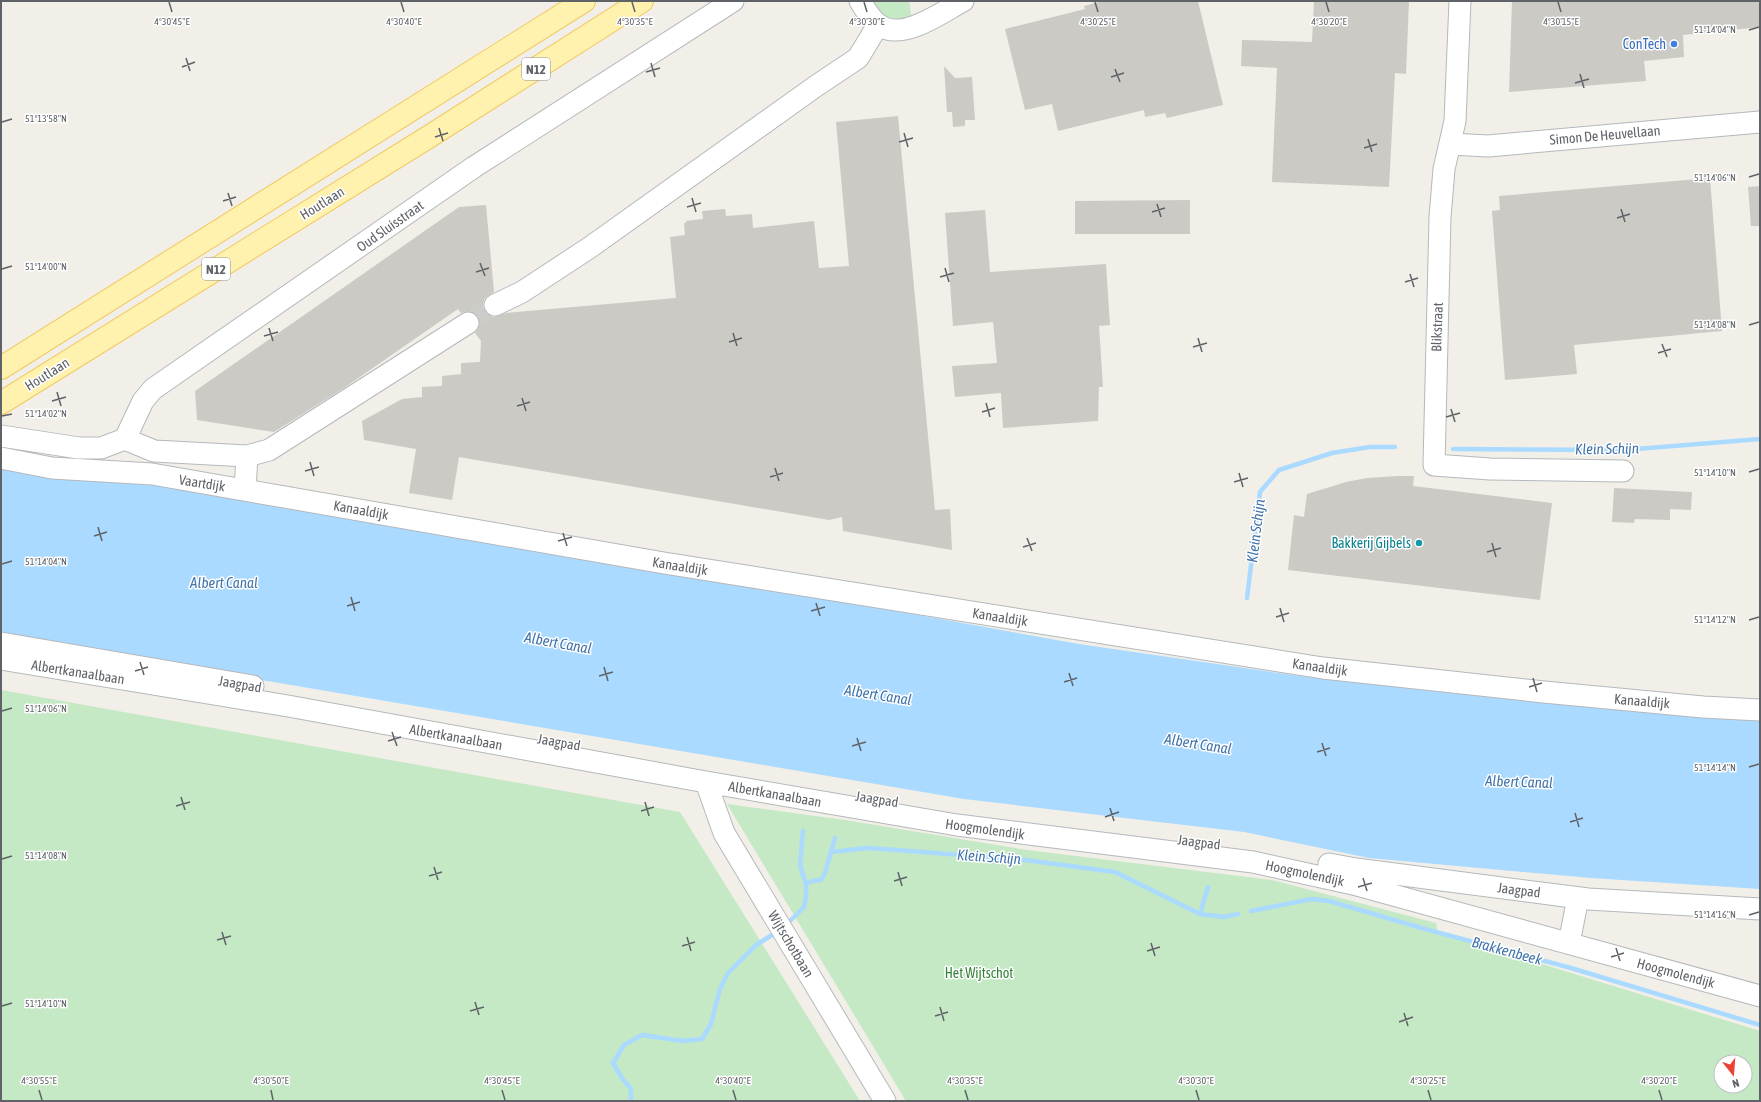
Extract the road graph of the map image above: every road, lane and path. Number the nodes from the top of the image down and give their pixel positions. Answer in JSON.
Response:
{"nodes":[{"id":1,"x":584,"y":1,"type":"edge"},
{"id":2,"x":642,"y":1,"type":"edge"},
{"id":3,"x":733,"y":1,"type":"edge"},
{"id":4,"x":860,"y":1,"type":"edge"},
{"id":5,"x":963,"y":1,"type":"edge"},
{"id":6,"x":1460,"y":1,"type":"edge"},
{"id":7,"x":878,"y":25,"type":"junction"},
{"id":8,"x":1760,"y":122,"type":"edge"},
{"id":9,"x":1450,"y":144,"type":"junction"},
{"id":10,"x":496,"y":305,"type":"tunnel mouth"},
{"id":11,"x":468,"y":323,"type":"tunnel mouth"},
{"id":12,"x":1,"y":368,"type":"edge"},
{"id":13,"x":1,"y":403,"type":"edge"},
{"id":14,"x":1,"y":436,"type":"edge"},
{"id":15,"x":125,"y":439,"type":"junction"},
{"id":16,"x":247,"y":456,"type":"junction"},
{"id":17,"x":1,"y":458,"type":"edge"},
{"id":18,"x":1623,"y":471,"type":"dead end"},
{"id":19,"x":245,"y":490,"type":"junction"},
{"id":20,"x":1,"y":643,"type":"edge"},
{"id":21,"x":1,"y":659,"type":"edge"},
{"id":22,"x":1760,"y":710,"type":"edge"},
{"id":23,"x":706,"y":782,"type":"junction"},
{"id":24,"x":840,"y":805,"type":"joint"},
{"id":25,"x":1578,"y":898,"type":"junction"},
{"id":26,"x":1760,"y":909,"type":"edge"},
{"id":27,"x":1569,"y":943,"type":"junction"},
{"id":28,"x":1760,"y":996,"type":"edge"},
{"id":29,"x":886,"y":1101,"type":"edge"}],
"edges":[{"from":1,"to":12,"type":"main road","number":"N12"},
{"from":2,"to":13,"type":"main road","name":"Houtlaan","number":"N12"},
{"from":3,"to":15,"type":"street","name":"Oud Sluisstraat"},
{"from":4,"to":7,"type":"street"},
{"from":5,"to":7,"type":"street"},
{"from":6,"to":9,"type":"street","name":"Blikstraat"},
{"from":7,"to":10,"type":"street"},
{"from":8,"to":9,"type":"street","name":"Simon De Heuvellaan"},
{"from":9,"to":18,"type":"street","name":"Blikstraat"},
{"from":11,"to":16,"type":"street"},
{"from":14,"to":15,"type":"street"},
{"from":15,"to":16,"type":"street","name":"Vaartdijk"},
{"from":16,"to":19,"type":"street","name":"Vaartdijk"},
{"from":17,"to":19,"type":"street","name":"Vaartdijk"},
{"from":19,"to":22,"type":"street","name":"Kanaaldijk"},
{"from":20,"to":25,"type":"street","name":"Jaagpad"},
{"from":21,"to":23,"type":"street","name":"Albertkanaalbaan"},
{"from":23,"to":24,"type":"street","name":"Albertkanaalbaan"},
{"from":23,"to":29,"type":"street","name":"Wijtschotbaan"},
{"from":24,"to":27,"type":"street","name":"Hoogmolendijk"},
{"from":25,"to":26,"type":"street","name":"Jaagpad"},
{"from":25,"to":27,"type":"street"},
{"from":27,"to":28,"type":"street","name":"Hoogmolendijk"}]}
